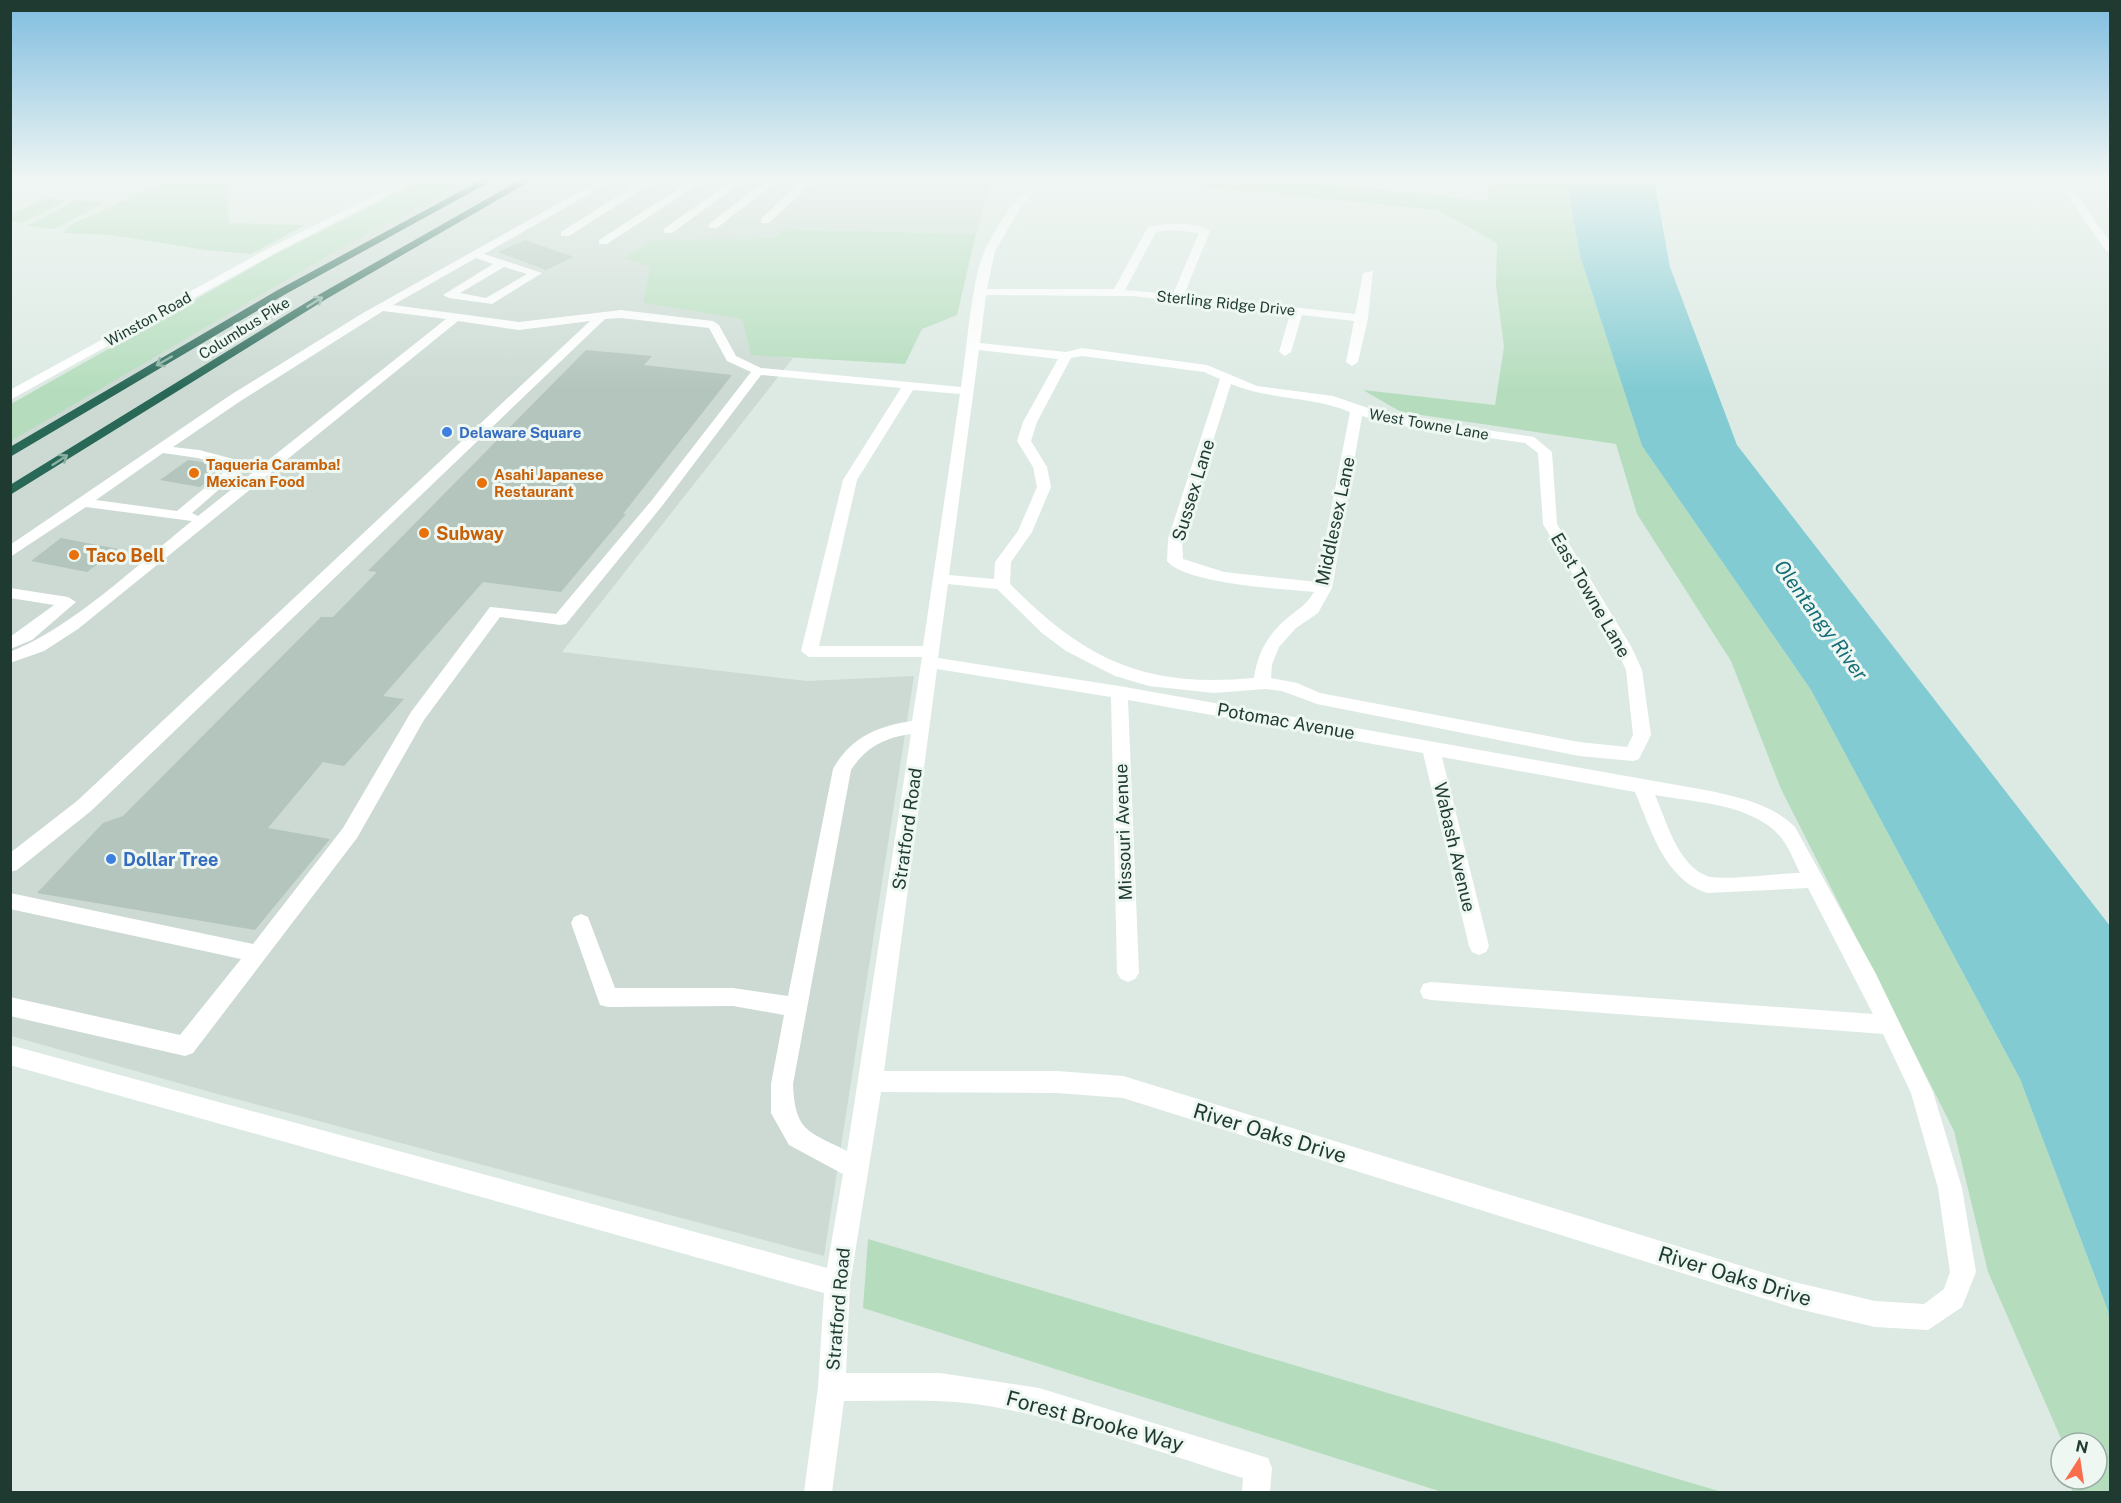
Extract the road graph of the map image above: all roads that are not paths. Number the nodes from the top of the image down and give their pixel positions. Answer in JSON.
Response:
{"nodes":[{"id":1,"x":275,"y":249,"type":"edge"},
{"id":2,"x":361,"y":249,"type":"edge"},
{"id":3,"x":406,"y":249,"type":"edge"},
{"id":4,"x":486,"y":249,"type":"edge"},
{"id":5,"x":991,"y":249,"type":"edge"},
{"id":6,"x":1141,"y":249,"type":"edge"},
{"id":7,"x":1197,"y":249,"type":"edge"},
{"id":8,"x":476,"y":255,"type":"junction"},
{"id":9,"x":502,"y":263,"type":"junction"},
{"id":10,"x":1369,"y":273,"type":"dead end"},
{"id":11,"x":981,"y":292,"type":"junction"},
{"id":12,"x":1118,"y":293,"type":"junction"},
{"id":13,"x":1177,"y":298,"type":"junction"},
{"id":14,"x":381,"y":308,"type":"junction"},
{"id":15,"x":1297,"y":311,"type":"junction"},
{"id":16,"x":456,"y":317,"type":"junction"},
{"id":17,"x":602,"y":317,"type":"junction"},
{"id":18,"x":1362,"y":318,"type":"junction"},
{"id":19,"x":974,"y":346,"type":"junction"},
{"id":20,"x":1285,"y":351,"type":"dead end"},
{"id":21,"x":1066,"y":356,"type":"junction"},
{"id":22,"x":1352,"y":362,"type":"dead end"},
{"id":23,"x":758,"y":371,"type":"junction"},
{"id":24,"x":1227,"y":378,"type":"junction"},
{"id":25,"x":909,"y":386,"type":"junction"},
{"id":26,"x":968,"y":392,"type":"junction"},
{"id":27,"x":10,"y":396,"type":"edge"},
{"id":28,"x":1358,"y":410,"type":"junction"},
{"id":29,"x":161,"y":449,"type":"junction"},
{"id":30,"x":1545,"y":452,"type":"joint"},
{"id":31,"x":10,"y":453,"type":"edge"},
{"id":32,"x":10,"y":491,"type":"edge"},
{"id":33,"x":83,"y":502,"type":"junction"},
{"id":34,"x":180,"y":516,"type":"junction"},
{"id":35,"x":204,"y":519,"type":"junction"},
{"id":36,"x":10,"y":552,"type":"edge"},
{"id":37,"x":942,"y":579,"type":"junction"},
{"id":38,"x":1002,"y":585,"type":"junction"},
{"id":39,"x":1324,"y":588,"type":"junction"},
{"id":40,"x":10,"y":593,"type":"edge"},
{"id":41,"x":10,"y":644,"type":"edge"},
{"id":42,"x":931,"y":657,"type":"junction"},
{"id":43,"x":10,"y":658,"type":"edge"},
{"id":44,"x":1262,"y":683,"type":"junction"},
{"id":45,"x":1119,"y":692,"type":"junction"},
{"id":46,"x":921,"y":726,"type":"junction"},
{"id":47,"x":1431,"y":747,"type":"junction"},
{"id":48,"x":1642,"y":786,"type":"junction"},
{"id":49,"x":10,"y":864,"type":"edge"},
{"id":50,"x":1813,"y":880,"type":"junction"},
{"id":51,"x":10,"y":901,"type":"edge"},
{"id":52,"x":580,"y":923,"type":"dead end"},
{"id":53,"x":1479,"y":946,"type":"dead end"},
{"id":54,"x":258,"y":954,"type":"junction"},
{"id":55,"x":1128,"y":973,"type":"dead end"},
{"id":56,"x":1431,"y":991,"type":"dead end"},
{"id":57,"x":10,"y":1006,"type":"edge"},
{"id":58,"x":797,"y":1007,"type":"junction"},
{"id":59,"x":1890,"y":1025,"type":"junction"},
{"id":60,"x":10,"y":1055,"type":"edge"},
{"id":61,"x":872,"y":1081,"type":"junction"},
{"id":62,"x":856,"y":1168,"type":"junction"},
{"id":63,"x":837,"y":1284,"type":"junction"},
{"id":64,"x":832,"y":1387,"type":"junction"},
{"id":65,"x":818,"y":1492,"type":"edge"},
{"id":66,"x":1256,"y":1492,"type":"edge"}],
"edges":[{"from":1,"to":27,"type":"street","name":"Winston Road"},
{"from":2,"to":31,"type":"highway","name":"Columbus Pike","one_way":true},
{"from":32,"to":3,"type":"highway","name":"Columbus Pike","one_way":true},
{"from":4,"to":8,"type":"street"},
{"from":5,"to":11,"type":"street","name":"Stratford Road"},
{"from":6,"to":12,"type":"street"},
{"from":7,"to":13,"type":"street"},
{"from":8,"to":9,"type":"street"},
{"from":8,"to":14,"type":"street"},
{"from":9,"to":9,"type":"street"},
{"from":10,"to":18,"type":"street"},
{"from":11,"to":12,"type":"street","name":"Sterling Ridge Drive"},
{"from":11,"to":19,"type":"street","name":"Stratford Road"},
{"from":12,"to":13,"type":"street","name":"Sterling Ridge Drive"},
{"from":13,"to":15,"type":"street","name":"Sterling Ridge Drive"},
{"from":14,"to":16,"type":"street"},
{"from":14,"to":29,"type":"street"},
{"from":15,"to":18,"type":"street","name":"Sterling Ridge Drive"},
{"from":15,"to":20,"type":"street"},
{"from":16,"to":17,"type":"street"},
{"from":16,"to":35,"type":"street"},
{"from":17,"to":23,"type":"street"},
{"from":17,"to":49,"type":"street"},
{"from":18,"to":22,"type":"street"},
{"from":19,"to":21,"type":"street","name":"West Towne Lane"},
{"from":19,"to":26,"type":"street","name":"Stratford Road"},
{"from":21,"to":24,"type":"street","name":"West Towne Lane"},
{"from":21,"to":38,"type":"street"},
{"from":23,"to":25,"type":"street"},
{"from":23,"to":54,"type":"street"},
{"from":24,"to":28,"type":"street","name":"West Towne Lane"},
{"from":24,"to":39,"type":"street","name":"Sussex Lane"},
{"from":25,"to":26,"type":"street"},
{"from":25,"to":42,"type":"street","name":"Potomac Avenue"},
{"from":26,"to":37,"type":"street","name":"Stratford Road"},
{"from":28,"to":30,"type":"street","name":"West Towne Lane"},
{"from":28,"to":39,"type":"street","name":"Middlesex Lane"},
{"from":29,"to":33,"type":"street"},
{"from":29,"to":34,"type":"street"},
{"from":30,"to":44,"type":"street","name":"East Towne Lane"},
{"from":33,"to":34,"type":"street"},
{"from":33,"to":36,"type":"street"},
{"from":34,"to":35,"type":"street"},
{"from":35,"to":43,"type":"street"},
{"from":37,"to":38,"type":"street"},
{"from":37,"to":42,"type":"street","name":"Stratford Road"},
{"from":38,"to":44,"type":"street"},
{"from":39,"to":44,"type":"street","name":"Middlesex Lane"},
{"from":40,"to":41,"type":"street"},
{"from":42,"to":45,"type":"street","name":"Potomac Avenue"},
{"from":42,"to":46,"type":"street","name":"Stratford Road"},
{"from":45,"to":47,"type":"street","name":"Potomac Avenue"},
{"from":45,"to":55,"type":"street","name":"Missouri Avenue"},
{"from":46,"to":58,"type":"street"},
{"from":46,"to":61,"type":"street","name":"Stratford Road"},
{"from":47,"to":48,"type":"street","name":"Potomac Avenue"},
{"from":47,"to":53,"type":"street","name":"Wabash Avenue"},
{"from":48,"to":50,"type":"street","name":"River Oaks Drive"},
{"from":48,"to":50,"type":"street"},
{"from":50,"to":59,"type":"street","name":"River Oaks Drive"},
{"from":51,"to":54,"type":"street"},
{"from":52,"to":58,"type":"street"},
{"from":54,"to":57,"type":"street"},
{"from":56,"to":59,"type":"street"},
{"from":58,"to":62,"type":"street"},
{"from":59,"to":61,"type":"street","name":"River Oaks Drive"},
{"from":60,"to":63,"type":"street"},
{"from":61,"to":62,"type":"street","name":"Stratford Road"},
{"from":62,"to":63,"type":"street","name":"Stratford Road"},
{"from":63,"to":64,"type":"street","name":"Stratford Road"},
{"from":64,"to":65,"type":"street","name":"Stratford Road"},
{"from":64,"to":66,"type":"street","name":"Forest Brooke Way"}]}
